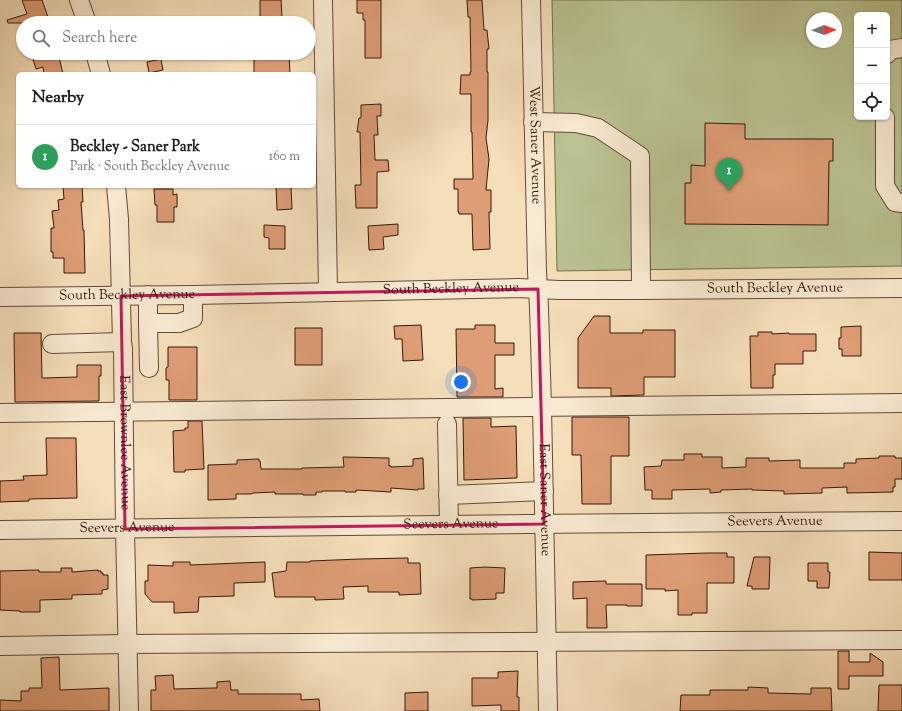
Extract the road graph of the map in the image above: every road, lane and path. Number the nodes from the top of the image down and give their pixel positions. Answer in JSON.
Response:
{"nodes":[{"id":1,"x":80,"y":0,"type":"edge"},
{"id":2,"x":323,"y":0,"type":"edge"},
{"id":3,"x":531,"y":0,"type":"edge"},
{"id":4,"x":85,"y":16,"type":"edge"},
{"id":5,"x":902,"y":48,"type":"edge"},
{"id":6,"x":890,"y":50,"type":"edge"},
{"id":7,"x":97,"y":60,"type":"edge"},
{"id":8,"x":100,"y":72,"type":"edge"},
{"id":9,"x":885,"y":120,"type":"edge"},
{"id":10,"x":533,"y":122,"type":"junction"},
{"id":11,"x":116,"y":188,"type":"edge"},
{"id":12,"x":902,"y":203,"type":"edge"},
{"id":13,"x":902,"y":288,"type":"edge"},
{"id":14,"x":538,"y":289,"type":"junction"},
{"id":15,"x":641,"y":290,"type":"junction"},
{"id":16,"x":328,"y":292,"type":"junction"},
{"id":17,"x":148,"y":295,"type":"junction"},
{"id":18,"x":193,"y":295,"type":"junction"},
{"id":19,"x":121,"y":296,"type":"junction"},
{"id":20,"x":0,"y":297,"type":"edge"},
{"id":21,"x":148,"y":323,"type":"junction"},
{"id":22,"x":52,"y":344,"type":"dead end"},
{"id":23,"x":123,"y":345,"type":"junction"},
{"id":24,"x":148,"y":349,"type":"junction"},
{"id":25,"x":149,"y":368,"type":"dead end"},
{"id":26,"x":902,"y":403,"type":"edge"},
{"id":27,"x":542,"y":407,"type":"junction"},
{"id":28,"x":123,"y":412,"type":"junction"},
{"id":29,"x":0,"y":413,"type":"edge"},
{"id":30,"x":447,"y":424,"type":"dead end"},
{"id":31,"x":544,"y":491,"type":"junction"},
{"id":32,"x":448,"y":494,"type":"junction"},
{"id":33,"x":902,"y":521,"type":"edge"},
{"id":34,"x":544,"y":524,"type":"junction"},
{"id":35,"x":449,"y":525,"type":"junction"},
{"id":36,"x":125,"y":529,"type":"junction"},
{"id":37,"x":0,"y":530,"type":"edge"},
{"id":38,"x":902,"y":640,"type":"edge"},
{"id":39,"x":546,"y":642,"type":"junction"},
{"id":40,"x":127,"y":644,"type":"junction"},
{"id":41,"x":0,"y":646,"type":"edge"},
{"id":42,"x":129,"y":711,"type":"edge"},
{"id":43,"x":548,"y":711,"type":"edge"}],
"edges":[{"from":1,"to":4,"type":"street"},
{"from":2,"to":16,"type":"street"},
{"from":3,"to":10,"type":"street","name":"West Saner Avenue"},
{"from":5,"to":6,"type":"street"},
{"from":7,"to":8,"type":"street"},
{"from":9,"to":12,"type":"street"},
{"from":10,"to":14,"type":"street","name":"West Saner Avenue"},
{"from":10,"to":15,"type":"street"},
{"from":11,"to":19,"type":"street","name":"East Brownlee Avenue"},
{"from":13,"to":15,"type":"street","name":"South Beckley Avenue"},
{"from":14,"to":15,"type":"street","name":"South Beckley Avenue"},
{"from":14,"to":16,"type":"street","name":"South Beckley Avenue"},
{"from":14,"to":27,"type":"street","name":"East Saner Avenue"},
{"from":16,"to":18,"type":"street","name":"South Beckley Avenue"},
{"from":17,"to":18,"type":"street","name":"South Beckley Avenue"},
{"from":17,"to":19,"type":"street","name":"South Beckley Avenue"},
{"from":17,"to":21,"type":"street"},
{"from":18,"to":21,"type":"street"},
{"from":19,"to":20,"type":"street","name":"South Beckley Avenue"},
{"from":19,"to":23,"type":"street","name":"East Brownlee Avenue"},
{"from":21,"to":24,"type":"street"},
{"from":22,"to":23,"type":"street"},
{"from":23,"to":24,"type":"street"},
{"from":23,"to":28,"type":"street","name":"East Brownlee Avenue"},
{"from":24,"to":25,"type":"street"},
{"from":26,"to":27,"type":"street"},
{"from":27,"to":28,"type":"street"},
{"from":27,"to":31,"type":"street","name":"East Saner Avenue"},
{"from":28,"to":29,"type":"street"},
{"from":28,"to":36,"type":"street","name":"East Brownlee Avenue"},
{"from":30,"to":32,"type":"street"},
{"from":31,"to":32,"type":"street"},
{"from":31,"to":34,"type":"street","name":"East Saner Avenue"},
{"from":32,"to":35,"type":"street"},
{"from":33,"to":34,"type":"street","name":"Seevers Avenue"},
{"from":34,"to":35,"type":"street","name":"Seevers Avenue"},
{"from":34,"to":39,"type":"street","name":"East Saner Avenue"},
{"from":35,"to":36,"type":"street","name":"Seevers Avenue"},
{"from":36,"to":37,"type":"street","name":"Seevers Avenue"},
{"from":36,"to":40,"type":"street","name":"East Brownlee Avenue"},
{"from":38,"to":39,"type":"street"},
{"from":39,"to":40,"type":"street"},
{"from":39,"to":43,"type":"street","name":"East Saner Avenue"},
{"from":40,"to":41,"type":"street"},
{"from":40,"to":42,"type":"street","name":"East Brownlee Avenue"}]}
